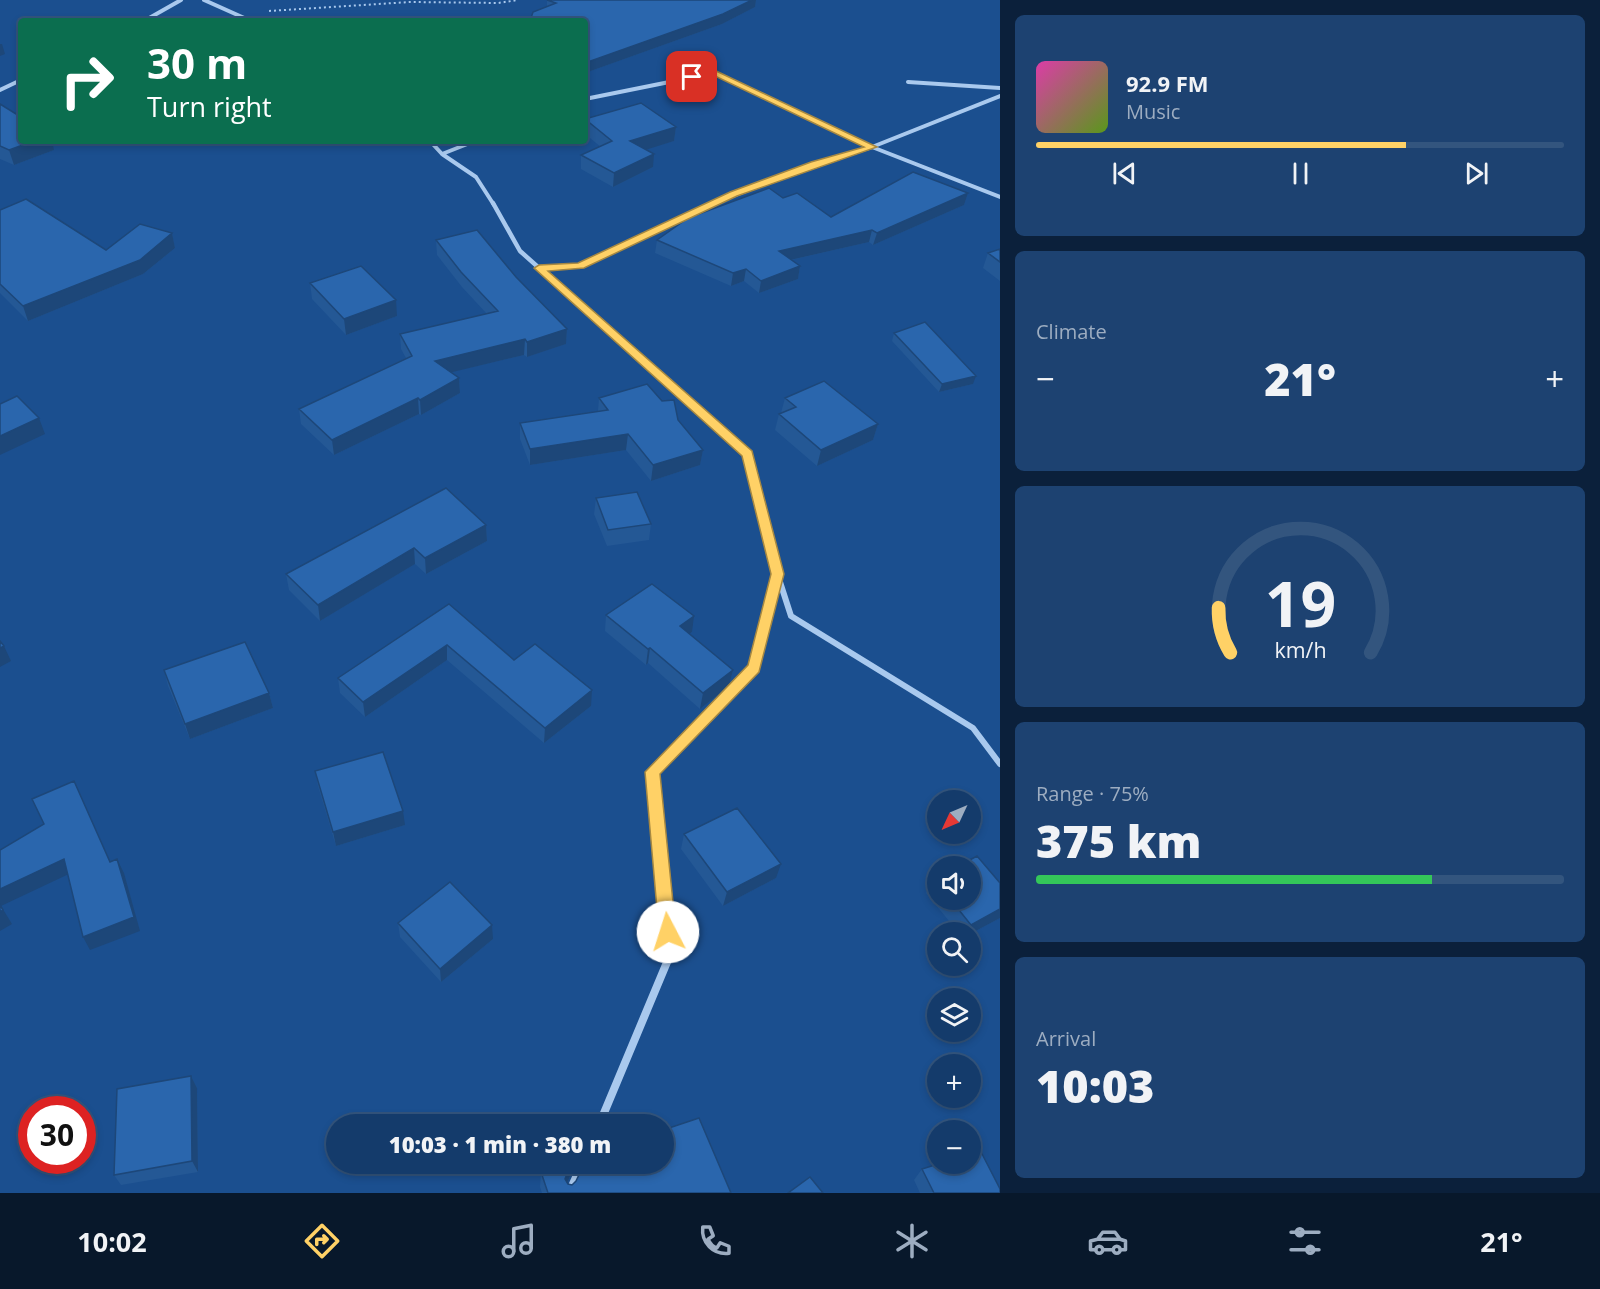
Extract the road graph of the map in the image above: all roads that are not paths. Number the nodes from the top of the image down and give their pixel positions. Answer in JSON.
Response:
{"nodes":[{"id":1,"x":181,"y":0,"type":"edge"},
{"id":2,"x":204,"y":0,"type":"edge"},
{"id":3,"x":149,"y":18,"type":"edge"},
{"id":4,"x":246,"y":18,"type":"edge"},
{"id":5,"x":18,"y":81,"type":"edge"},
{"id":6,"x":908,"y":82,"type":"dead end"},
{"id":7,"x":1000,"y":88,"type":"edge"},
{"id":8,"x":0,"y":90,"type":"edge"},
{"id":9,"x":1000,"y":96,"type":"edge"},
{"id":10,"x":588,"y":98,"type":"edge"},
{"id":11,"x":433,"y":144,"type":"edge"},
{"id":12,"x":467,"y":144,"type":"edge"},
{"id":13,"x":872,"y":147,"type":"junction"},
{"id":14,"x":442,"y":154,"type":"junction"},
{"id":15,"x":1000,"y":197,"type":"edge"},
{"id":16,"x":539,"y":268,"type":"junction"},
{"id":17,"x":777,"y":574,"type":"junction"},
{"id":18,"x":1000,"y":764,"type":"edge"},
{"id":19,"x":604,"y":1114,"type":"edge"},
{"id":20,"x":578,"y":1174,"type":"edge"},
{"id":21,"x":569,"y":1193,"type":"edge"}],
"edges":[{"from":1,"to":3,"type":"street"},
{"from":2,"to":4,"type":"street"},
{"from":5,"to":8,"type":"street"},
{"from":6,"to":7,"type":"street"},
{"from":9,"to":13,"type":"street"},
{"from":10,"to":13,"type":"street"},
{"from":11,"to":14,"type":"street"},
{"from":12,"to":14,"type":"street"},
{"from":13,"to":15,"type":"street"},
{"from":13,"to":16,"type":"street"},
{"from":14,"to":16,"type":"street"},
{"from":16,"to":17,"type":"street"},
{"from":17,"to":18,"type":"street"},
{"from":17,"to":19,"type":"street"},
{"from":20,"to":21,"type":"street"}]}
